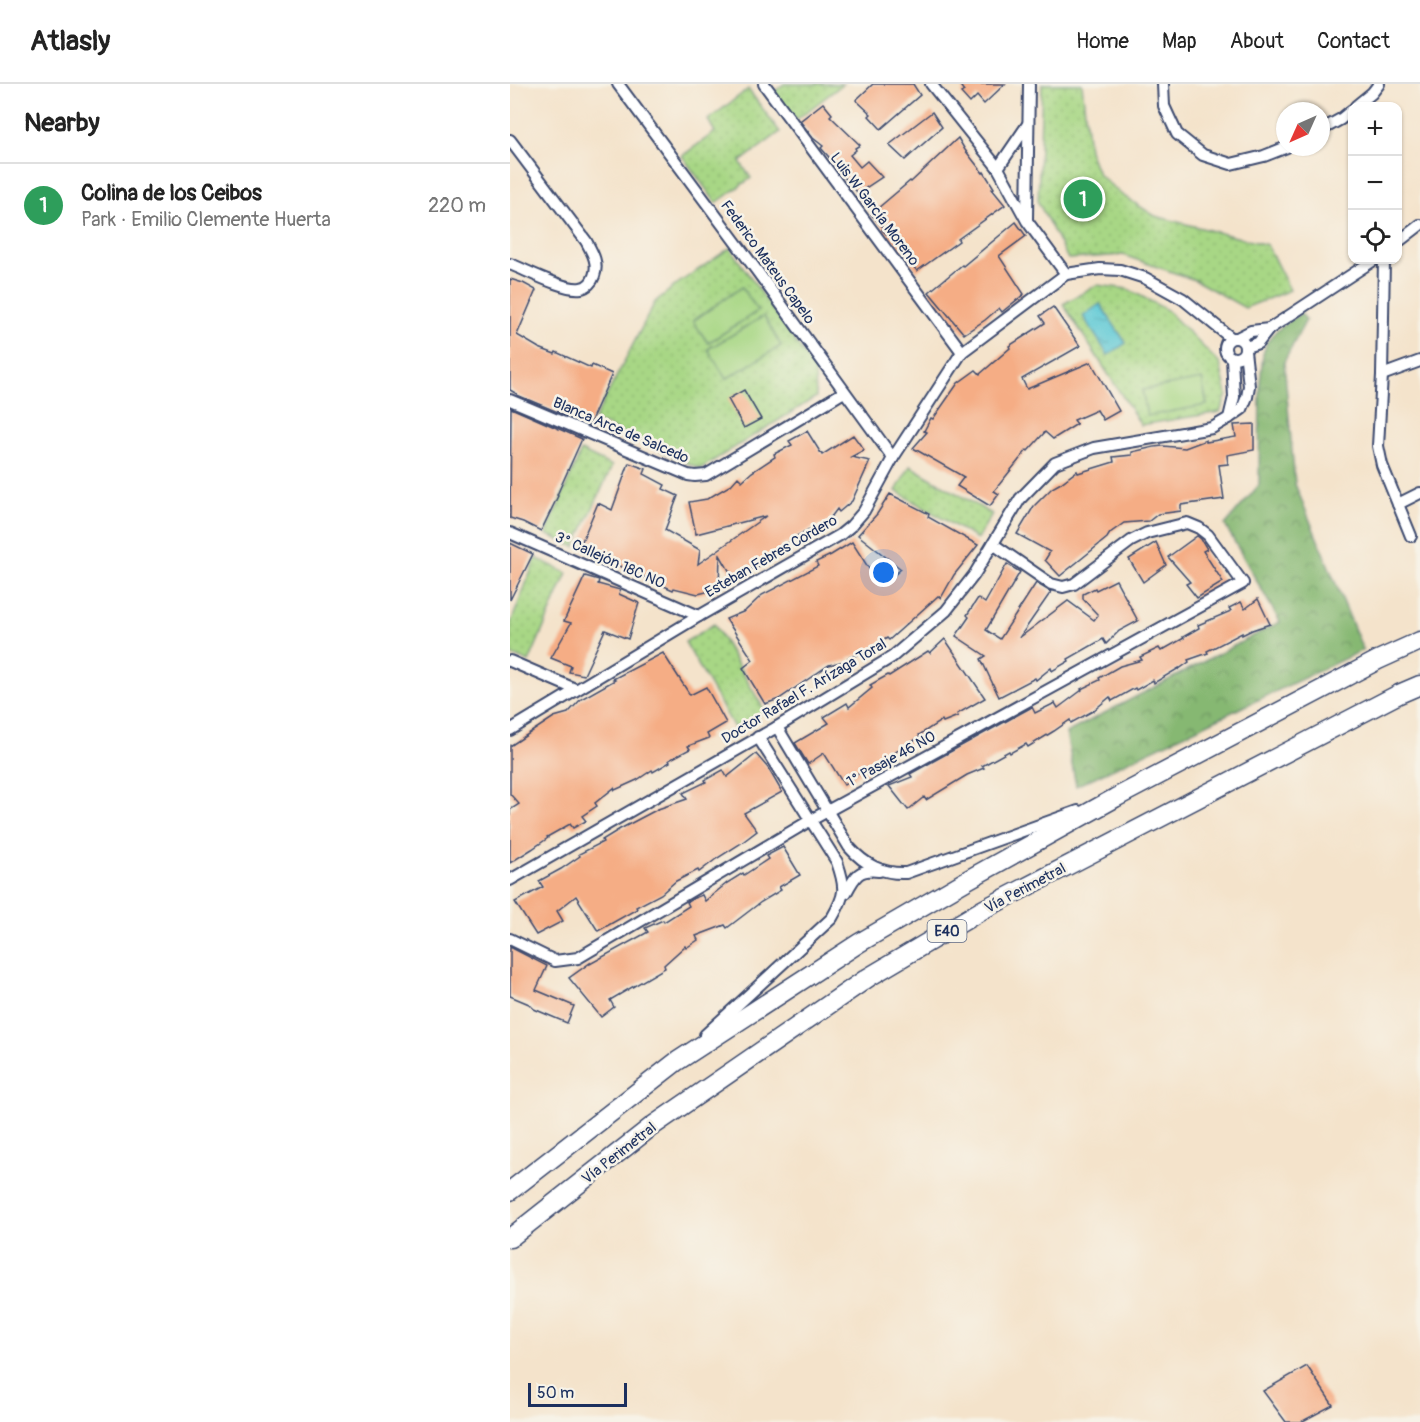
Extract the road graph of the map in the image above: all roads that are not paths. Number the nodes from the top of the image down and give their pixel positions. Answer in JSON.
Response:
{"nodes":[{"id":1,"x":618,"y":84,"type":"edge"},
{"id":2,"x":764,"y":84,"type":"edge"},
{"id":3,"x":931,"y":84,"type":"edge"},
{"id":4,"x":1029,"y":84,"type":"edge"},
{"id":5,"x":1162,"y":84,"type":"edge"},
{"id":6,"x":1379,"y":84,"type":"edge"},
{"id":7,"x":1361,"y":102,"type":"edge"},
{"id":8,"x":1348,"y":114,"type":"edge"},
{"id":9,"x":1028,"y":123,"type":"junction"},
{"id":10,"x":1330,"y":125,"type":"edge"},
{"id":11,"x":510,"y":140,"type":"edge"},
{"id":12,"x":1276,"y":151,"type":"edge"},
{"id":13,"x":998,"y":168,"type":"junction"},
{"id":14,"x":1027,"y":221,"type":"junction"},
{"id":15,"x":1420,"y":225,"type":"edge"},
{"id":16,"x":1402,"y":239,"type":"edge"},
{"id":17,"x":510,"y":264,"type":"edge"},
{"id":18,"x":1368,"y":264,"type":"edge"},
{"id":19,"x":1384,"y":264,"type":"edge"},
{"id":20,"x":1066,"y":274,"type":"junction"},
{"id":21,"x":1269,"y":329,"type":"junction"},
{"id":22,"x":1235,"y":338,"type":"junction"},
{"id":23,"x":1246,"y":349,"type":"junction"},
{"id":24,"x":962,"y":352,"type":"junction"},
{"id":25,"x":1232,"y":357,"type":"junction"},
{"id":26,"x":1420,"y":361,"type":"edge"},
{"id":27,"x":1382,"y":375,"type":"junction"},
{"id":28,"x":844,"y":392,"type":"junction"},
{"id":29,"x":510,"y":400,"type":"edge"},
{"id":30,"x":1229,"y":418,"type":"junction"},
{"id":31,"x":892,"y":458,"type":"junction"},
{"id":32,"x":1420,"y":493,"type":"edge"},
{"id":33,"x":1398,"y":504,"type":"junction"},
{"id":34,"x":510,"y":532,"type":"edge"},
{"id":35,"x":1412,"y":536,"type":"dead end"},
{"id":36,"x":993,"y":544,"type":"junction"},
{"id":37,"x":699,"y":616,"type":"junction"},
{"id":38,"x":1420,"y":641,"type":"edge"},
{"id":39,"x":510,"y":662,"type":"edge"},
{"id":40,"x":1420,"y":685,"type":"edge"},
{"id":41,"x":575,"y":689,"type":"junction"},
{"id":42,"x":777,"y":727,"type":"junction"},
{"id":43,"x":510,"y":730,"type":"edge"},
{"id":44,"x":758,"y":737,"type":"junction"},
{"id":45,"x":1115,"y":798,"type":"junction"},
{"id":46,"x":828,"y":811,"type":"junction"},
{"id":47,"x":810,"y":820,"type":"junction"},
{"id":48,"x":885,"y":872,"type":"junction"},
{"id":49,"x":510,"y":880,"type":"edge"},
{"id":50,"x":840,"y":904,"type":"junction"},
{"id":51,"x":510,"y":939,"type":"edge"},
{"id":52,"x":676,"y":1062,"type":"junction"},
{"id":53,"x":510,"y":1191,"type":"edge"},
{"id":54,"x":510,"y":1238,"type":"edge"}],
"edges":[{"from":1,"to":28,"type":"street","name":"Federico Mateus Capelo"},
{"from":2,"to":24,"type":"street","name":"Luis W García Moreno"},
{"from":3,"to":13,"type":"street"},
{"from":4,"to":9,"type":"street"},
{"from":5,"to":12,"type":"street"},
{"from":6,"to":7,"type":"street"},
{"from":8,"to":10,"type":"street"},
{"from":9,"to":13,"type":"street"},
{"from":9,"to":14,"type":"street"},
{"from":11,"to":17,"type":"street"},
{"from":13,"to":14,"type":"street"},
{"from":14,"to":20,"type":"street"},
{"from":15,"to":16,"type":"street"},
{"from":18,"to":21,"type":"street"},
{"from":19,"to":27,"type":"street"},
{"from":20,"to":22,"type":"street"},
{"from":20,"to":24,"type":"street","name":"Esteban Febres Cordero"},
{"from":21,"to":22,"type":"street"},
{"from":21,"to":23,"type":"street"},
{"from":22,"to":23,"type":"street"},
{"from":22,"to":25,"type":"street"},
{"from":23,"to":25,"type":"street"},
{"from":23,"to":30,"type":"street","name":"Doctor Rafael F. Arízaga Toral"},
{"from":24,"to":31,"type":"street","name":"Esteban Febres Cordero"},
{"from":25,"to":30,"type":"street"},
{"from":26,"to":27,"type":"street"},
{"from":27,"to":33,"type":"street"},
{"from":28,"to":29,"type":"street","name":"Blanca Arce de Salcedo"},
{"from":28,"to":31,"type":"street","name":"Federico Mateus Capelo"},
{"from":30,"to":36,"type":"street","name":"Doctor Rafael F. Arízaga Toral"},
{"from":31,"to":37,"type":"street","name":"Esteban Febres Cordero"},
{"from":32,"to":33,"type":"street"},
{"from":33,"to":35,"type":"street"},
{"from":34,"to":37,"type":"street","name":"3° Callejón 18C NO"},
{"from":36,"to":42,"type":"street","name":"Doctor Rafael F. Arízaga Toral"},
{"from":36,"to":46,"type":"street","name":"1° Pasaje 46 NO"},
{"from":37,"to":41,"type":"street","name":"Esteban Febres Cordero"},
{"from":38,"to":45,"type":"highway","number":"E40"},
{"from":39,"to":41,"type":"street"},
{"from":40,"to":54,"type":"highway","name":"Vía Perimetral","number":"E40"},
{"from":41,"to":43,"type":"street","name":"Esteban Febres Cordero"},
{"from":42,"to":44,"type":"street","name":"Doctor Rafael F. Arízaga Toral"},
{"from":42,"to":46,"type":"street"},
{"from":44,"to":47,"type":"street"},
{"from":44,"to":49,"type":"street","name":"Doctor Rafael F. Arízaga Toral"},
{"from":45,"to":48,"type":"street"},
{"from":45,"to":52,"type":"highway","number":"E40"},
{"from":46,"to":47,"type":"street","name":"1° Pasaje 46 NO"},
{"from":46,"to":48,"type":"street"},
{"from":47,"to":50,"type":"street"},
{"from":47,"to":51,"type":"street","name":"1° Pasaje 46 NO"},
{"from":48,"to":50,"type":"street"},
{"from":50,"to":52,"type":"street"},
{"from":52,"to":53,"type":"highway","number":"E40"}]}
